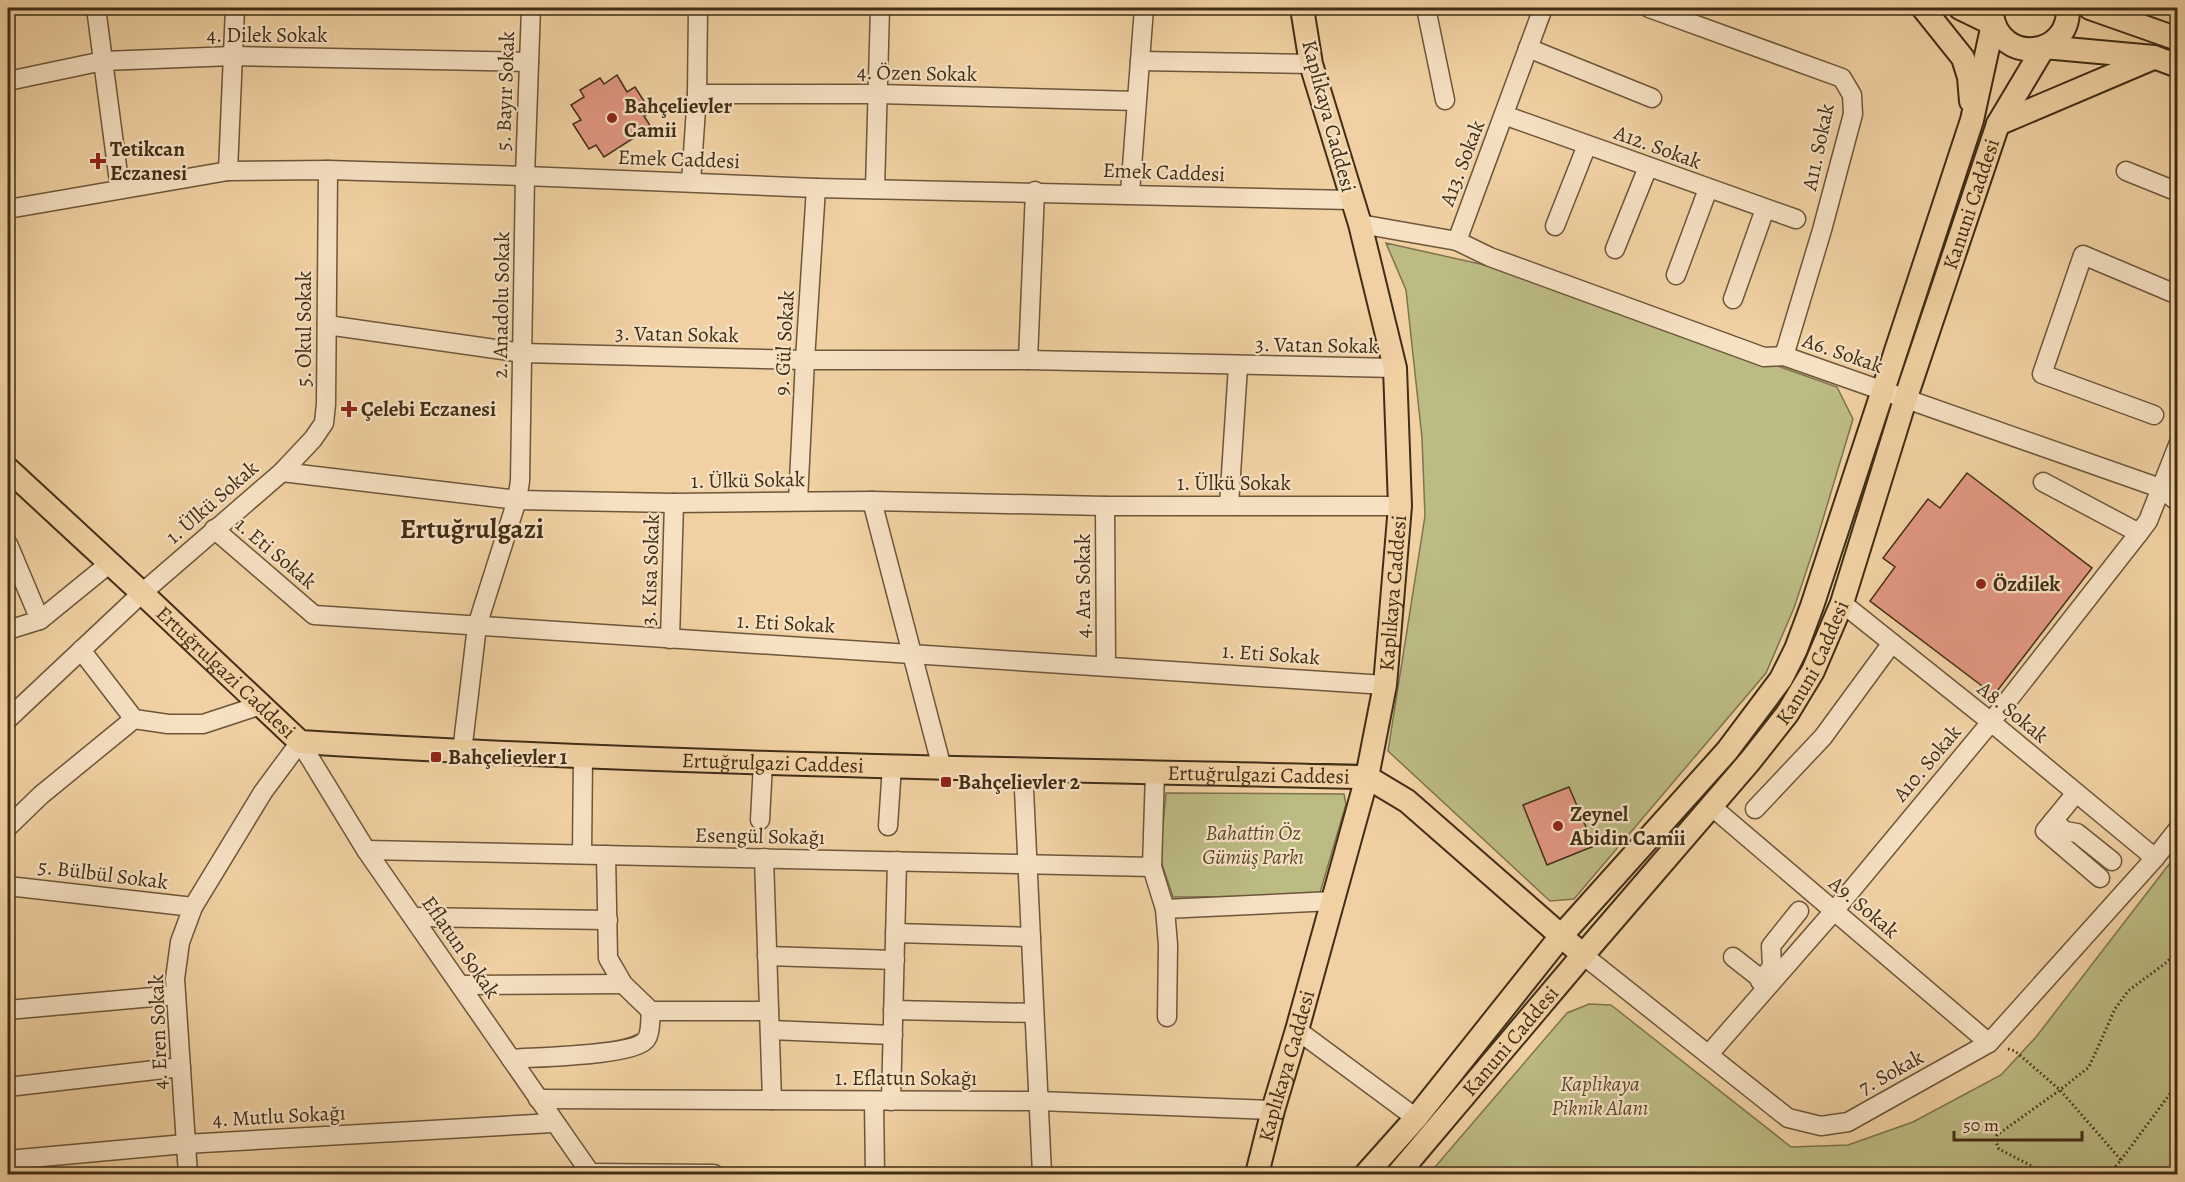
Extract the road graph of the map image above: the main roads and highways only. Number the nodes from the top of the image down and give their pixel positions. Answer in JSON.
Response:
{"nodes":[{"id":1,"x":1302,"y":8,"type":"edge"},
{"id":2,"x":1923,"y":8,"type":"edge"},
{"id":3,"x":1960,"y":8,"type":"edge"},
{"id":4,"x":2068,"y":8,"type":"edge"},
{"id":5,"x":2090,"y":8,"type":"edge"},
{"id":6,"x":2144,"y":8,"type":"edge"},
{"id":7,"x":1993,"y":16,"type":"edge"},
{"id":8,"x":2168,"y":35,"type":"edge"},
{"id":9,"x":2044,"y":47,"type":"junction"},
{"id":10,"x":2154,"y":57,"type":"junction"},
{"id":11,"x":2178,"y":66,"type":"edge"},
{"id":12,"x":1971,"y":120,"type":"junction"},
{"id":13,"x":1998,"y":124,"type":"junction"},
{"id":14,"x":10,"y":475,"type":"edge"},
{"id":15,"x":1367,"y":777,"type":"junction"},
{"id":16,"x":1561,"y":936,"type":"junction"},
{"id":17,"x":1583,"y":955,"type":"junction"},
{"id":18,"x":1257,"y":1174,"type":"edge"},
{"id":19,"x":1366,"y":1174,"type":"edge"},
{"id":20,"x":1398,"y":1174,"type":"edge"}],
"edges":[{"from":1,"to":15,"type":"main road","name":"Kaplıkaya Caddesi"},
{"from":2,"to":12,"type":"main road"},
{"from":3,"to":7,"type":"main road"},
{"from":4,"to":9,"type":"main road","name":"Kanuni Caddesi"},
{"from":5,"to":8,"type":"main road"},
{"from":6,"to":8,"type":"main road"},
{"from":7,"to":9,"type":"main road"},
{"from":7,"to":12,"type":"main road","name":"Kanuni Caddesi"},
{"from":9,"to":10,"type":"main road"},
{"from":9,"to":13,"type":"main road","name":"Kanuni Caddesi"},
{"from":10,"to":11,"type":"main road"},
{"from":10,"to":13,"type":"main road"},
{"from":12,"to":16,"type":"main road","name":"Kanuni Caddesi"},
{"from":13,"to":17,"type":"main road","name":"Kanuni Caddesi"},
{"from":14,"to":15,"type":"main road","name":"Ertuğrulgazi Caddesi"},
{"from":15,"to":16,"type":"main road","name":"Ertuğrulgazi Caddesi"},
{"from":15,"to":18,"type":"main road","name":"Kaplıkaya Caddesi"},
{"from":16,"to":17,"type":"main road","name":"Ertuğrulgazi Caddesi"},
{"from":16,"to":19,"type":"main road","name":"Kanuni Caddesi"},
{"from":17,"to":20,"type":"main road","name":"Kanuni Caddesi"}]}
